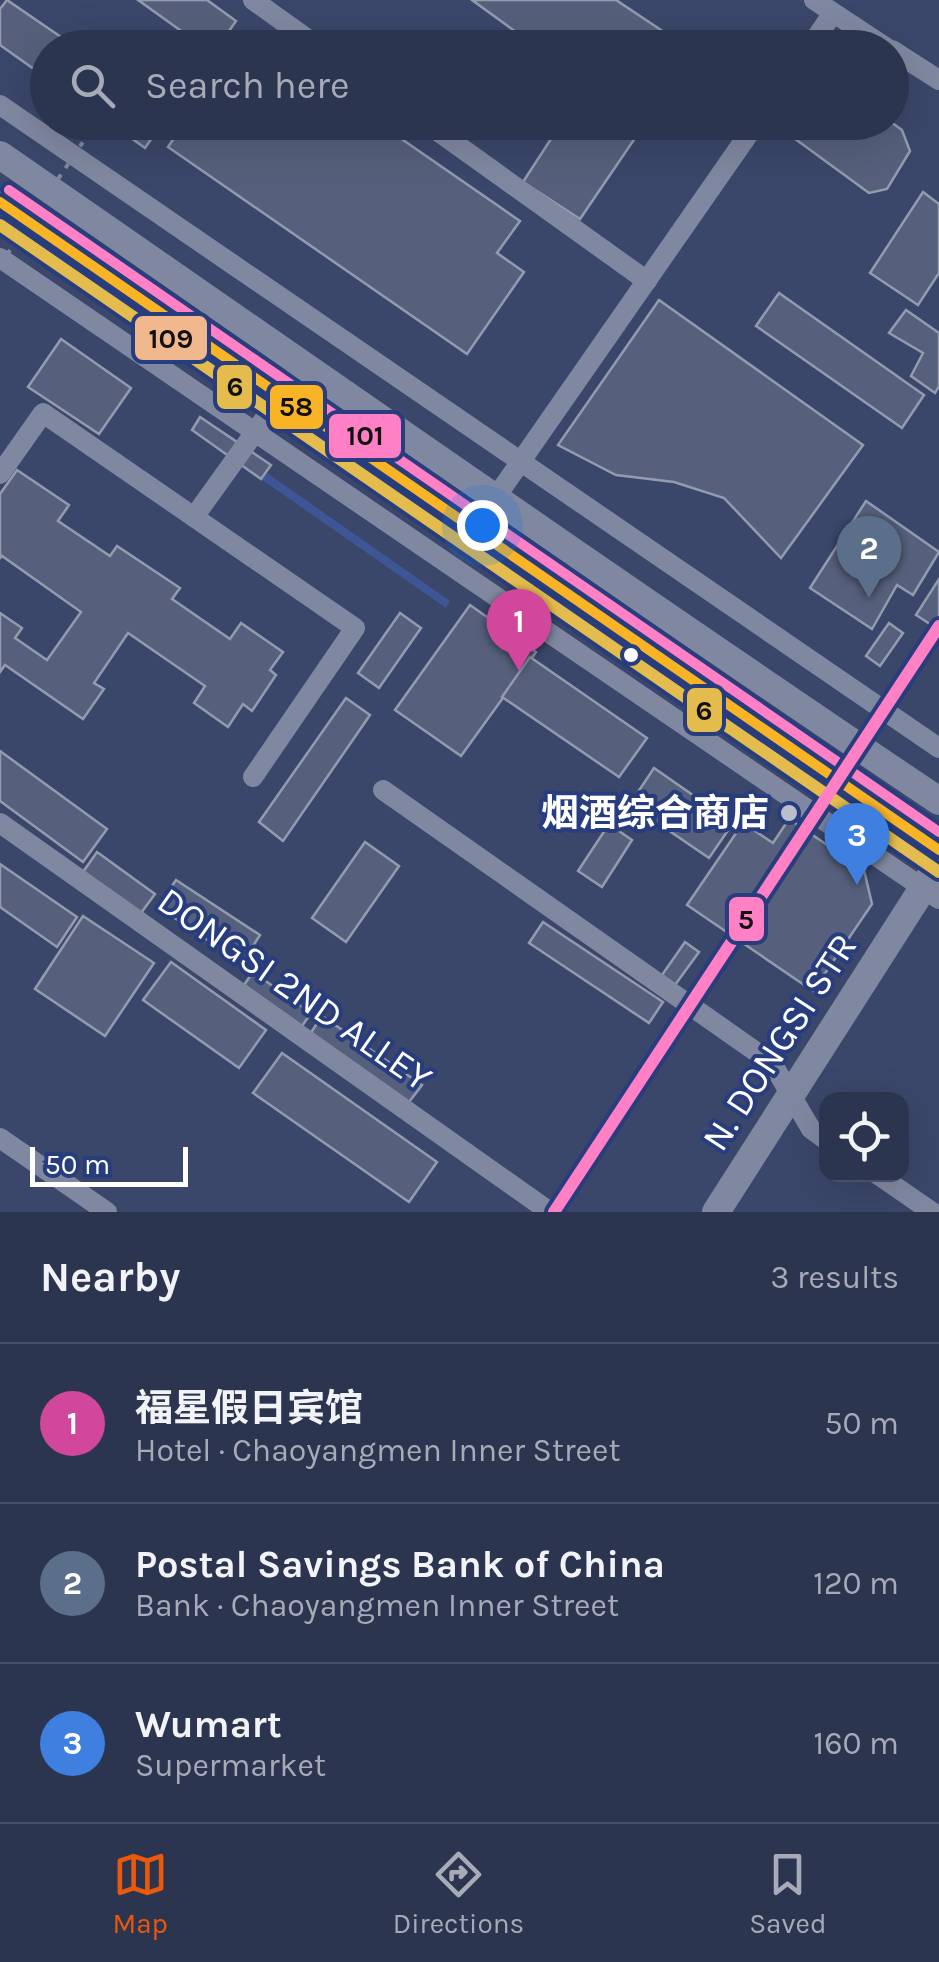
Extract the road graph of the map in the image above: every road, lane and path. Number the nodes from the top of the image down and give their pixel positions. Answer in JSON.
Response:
{"nodes":[{"id":1,"x":253,"y":0,"type":"edge"},
{"id":2,"x":814,"y":0,"type":"edge"},
{"id":3,"x":833,"y":13,"type":"junction"},
{"id":4,"x":295,"y":30,"type":"edge"},
{"id":5,"x":821,"y":30,"type":"edge"},
{"id":6,"x":860,"y":30,"type":"edge"},
{"id":7,"x":909,"y":61,"type":"edge"},
{"id":8,"x":939,"y":80,"type":"edge"},
{"id":9,"x":0,"y":105,"type":"edge"},
{"id":10,"x":30,"y":126,"type":"edge"},
{"id":11,"x":51,"y":140,"type":"edge"},
{"id":12,"x":450,"y":140,"type":"edge"},
{"id":13,"x":745,"y":140,"type":"edge"},
{"id":14,"x":83,"y":142,"type":"dead end"},
{"id":15,"x":0,"y":155,"type":"edge"},
{"id":16,"x":0,"y":202,"type":"edge"},
{"id":17,"x":0,"y":262,"type":"edge"},
{"id":18,"x":647,"y":281,"type":"junction"},
{"id":19,"x":303,"y":365,"type":"junction"},
{"id":20,"x":281,"y":397,"type":"junction"},
{"id":21,"x":255,"y":432,"type":"junction"},
{"id":22,"x":520,"y":462,"type":"junction"},
{"id":23,"x":0,"y":474,"type":"edge"},
{"id":24,"x":496,"y":497,"type":"junction"},
{"id":25,"x":194,"y":517,"type":"junction"},
{"id":26,"x":939,"y":748,"type":"edge"},
{"id":27,"x":252,"y":776,"type":"dead end"},
{"id":28,"x":383,"y":790,"type":"dead end"},
{"id":29,"x":939,"y":801,"type":"edge"},
{"id":30,"x":0,"y":822,"type":"edge"},
{"id":31,"x":939,"y":850,"type":"edge"},
{"id":32,"x":939,"y":863,"type":"edge"},
{"id":33,"x":931,"y":894,"type":"edge"},
{"id":34,"x":788,"y":1094,"type":"junction"},
{"id":35,"x":819,"y":1135,"type":"edge"},
{"id":36,"x":0,"y":1138,"type":"edge"},
{"id":37,"x":889,"y":1182,"type":"edge"},
{"id":38,"x":107,"y":1212,"type":"edge"},
{"id":39,"x":550,"y":1212,"type":"edge"},
{"id":40,"x":716,"y":1212,"type":"edge"},
{"id":41,"x":932,"y":1212,"type":"edge"}],
"edges":[{"from":1,"to":4,"type":"street"},
{"from":2,"to":3,"type":"street"},
{"from":3,"to":5,"type":"street"},
{"from":3,"to":6,"type":"street"},
{"from":7,"to":8,"type":"street"},
{"from":9,"to":10,"type":"street"},
{"from":11,"to":22,"type":"street"},
{"from":12,"to":18,"type":"street"},
{"from":13,"to":18,"type":"street"},
{"from":14,"to":17,"type":"path","bridge":true},
{"from":15,"to":19,"type":"main road"},
{"from":16,"to":20,"type":"main road"},
{"from":17,"to":21,"type":"street"},
{"from":18,"to":22,"type":"street"},
{"from":19,"to":20,"type":"street"},
{"from":19,"to":24,"type":"main road"},
{"from":20,"to":21,"type":"street"},
{"from":20,"to":31,"type":"main road"},
{"from":21,"to":25,"type":"street"},
{"from":21,"to":33,"type":"street"},
{"from":22,"to":24,"type":"street"},
{"from":22,"to":26,"type":"street"},
{"from":23,"to":25,"type":"street"},
{"from":24,"to":29,"type":"main road"},
{"from":25,"to":27,"type":"street"},
{"from":28,"to":34,"type":"street"},
{"from":30,"to":39,"type":"street","name":"DONGSI 2ND ALLEY"},
{"from":32,"to":33,"type":"main road","name":"N. DONGSI STR"},
{"from":33,"to":34,"type":"main road","name":"N. DONGSI STR"},
{"from":34,"to":35,"type":"street"},
{"from":34,"to":40,"type":"main road","name":"N. DONGSI STR"},
{"from":36,"to":38,"type":"street"},
{"from":37,"to":41,"type":"street"}]}
